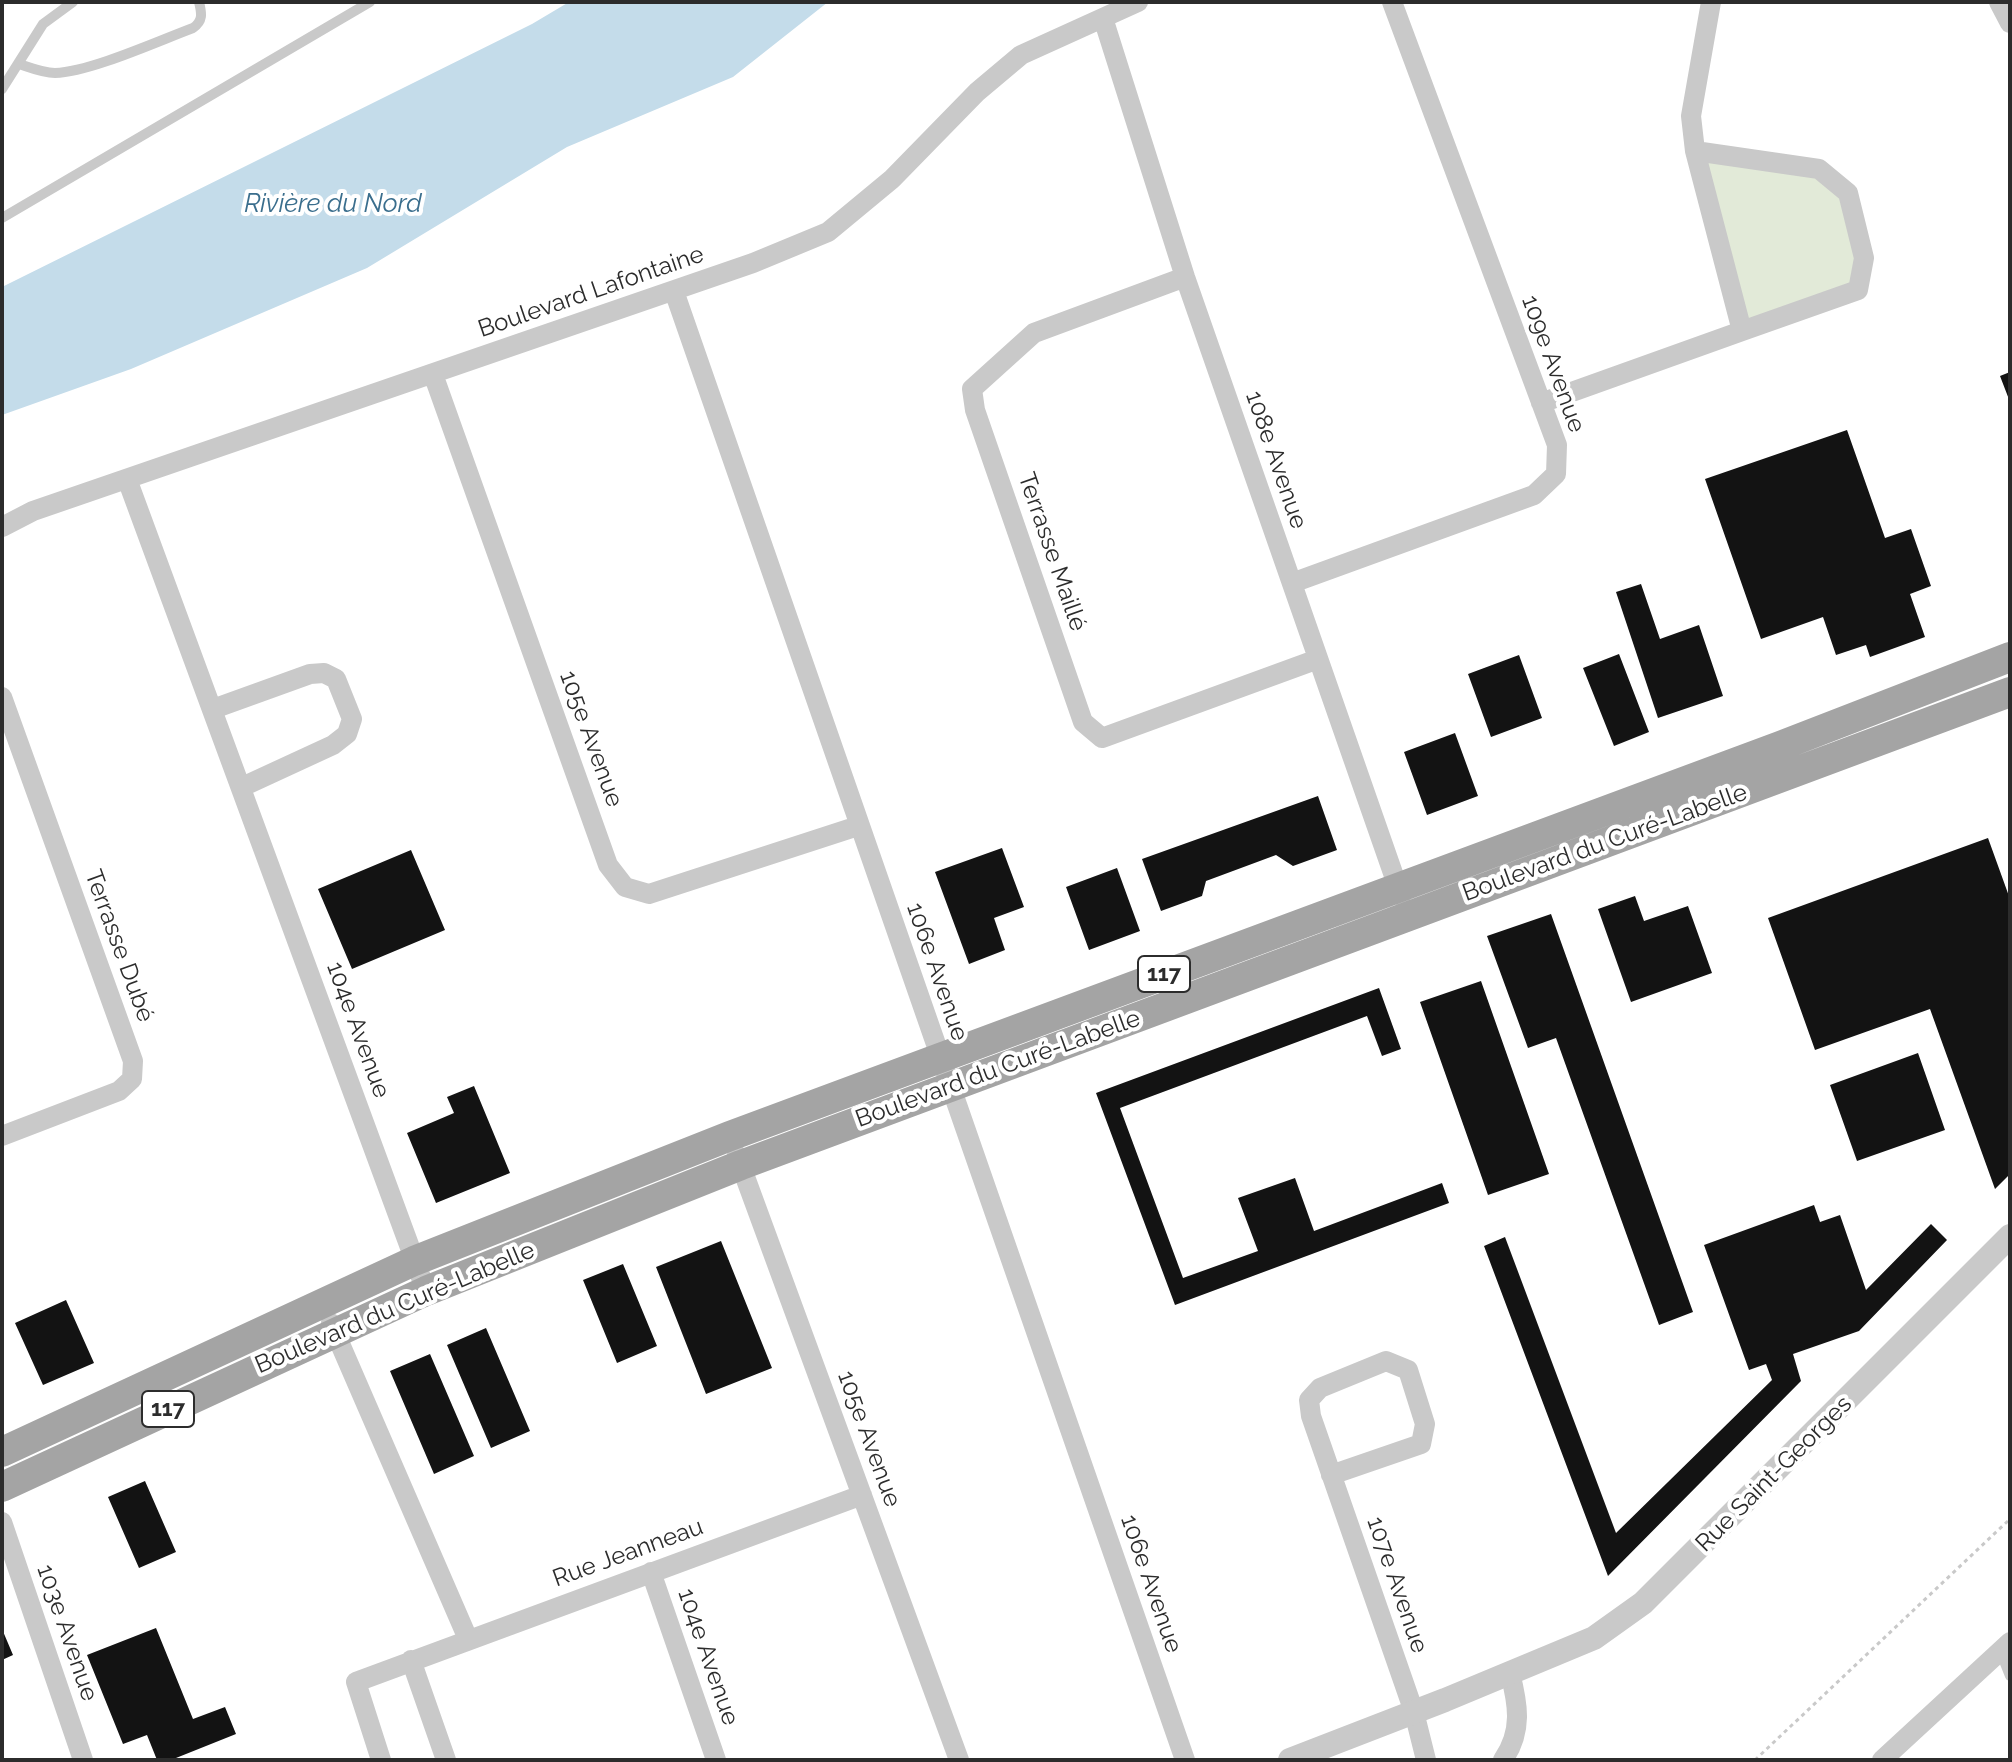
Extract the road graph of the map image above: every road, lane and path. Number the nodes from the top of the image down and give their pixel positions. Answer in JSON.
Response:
{"nodes":[{"id":1,"x":70,"y":2,"type":"edge"},
{"id":2,"x":199,"y":2,"type":"edge"},
{"id":3,"x":370,"y":2,"type":"edge"},
{"id":4,"x":1138,"y":2,"type":"edge"},
{"id":5,"x":1392,"y":2,"type":"edge"},
{"id":6,"x":1711,"y":2,"type":"edge"},
{"id":7,"x":1999,"y":2,"type":"edge"},
{"id":8,"x":1103,"y":18,"type":"junction"},
{"id":9,"x":2010,"y":23,"type":"edge"},
{"id":10,"x":19,"y":64,"type":"junction"},
{"id":11,"x":2,"y":89,"type":"edge"},
{"id":12,"x":1695,"y":151,"type":"junction"},
{"id":13,"x":2,"y":218,"type":"edge"},
{"id":14,"x":1185,"y":277,"type":"junction"},
{"id":15,"x":674,"y":291,"type":"junction"},
{"id":16,"x":1742,"y":331,"type":"junction"},
{"id":17,"x":433,"y":374,"type":"junction"},
{"id":18,"x":1541,"y":403,"type":"junction"},
{"id":19,"x":127,"y":479,"type":"junction"},
{"id":20,"x":2,"y":527,"type":"edge"},
{"id":21,"x":1292,"y":583,"type":"junction"},
{"id":22,"x":2010,"y":657,"type":"edge"},
{"id":23,"x":1318,"y":659,"type":"junction"},
{"id":24,"x":2010,"y":692,"type":"edge"},
{"id":25,"x":2,"y":697,"type":"edge"},
{"id":26,"x":213,"y":709,"type":"junction"},
{"id":27,"x":1780,"y":746,"type":"junction"},
{"id":28,"x":1791,"y":775,"type":"junction"},
{"id":29,"x":242,"y":787,"type":"junction"},
{"id":30,"x":858,"y":826,"type":"junction"},
{"id":31,"x":1403,"y":901,"type":"junction"},
{"id":32,"x":940,"y":1057,"type":"junction"},
{"id":33,"x":950,"y":1088,"type":"junction"},
{"id":34,"x":2,"y":1136,"type":"edge"},
{"id":35,"x":730,"y":1136,"type":"junction"},
{"id":36,"x":741,"y":1165,"type":"junction"},
{"id":37,"x":2010,"y":1236,"type":"edge"},
{"id":38,"x":414,"y":1261,"type":"junction"},
{"id":39,"x":426,"y":1291,"type":"junction"},
{"id":40,"x":322,"y":1302,"type":"junction"},
{"id":41,"x":334,"y":1331,"type":"junction"},
{"id":42,"x":2,"y":1452,"type":"edge"},
{"id":43,"x":1331,"y":1475,"type":"junction"},
{"id":44,"x":2,"y":1487,"type":"edge"},
{"id":45,"x":862,"y":1495,"type":"junction"},
{"id":46,"x":2010,"y":1519,"type":"edge"},
{"id":47,"x":2,"y":1522,"type":"edge"},
{"id":48,"x":651,"y":1572,"type":"junction"},
{"id":49,"x":468,"y":1639,"type":"junction"},
{"id":50,"x":2005,"y":1647,"type":"edge"},
{"id":51,"x":411,"y":1660,"type":"junction"},
{"id":52,"x":1510,"y":1673,"type":"junction"},
{"id":53,"x":2010,"y":1676,"type":"edge"},
{"id":54,"x":1414,"y":1712,"type":"junction"},
{"id":55,"x":83,"y":1760,"type":"edge"},
{"id":56,"x":381,"y":1760,"type":"edge"},
{"id":57,"x":446,"y":1760,"type":"edge"},
{"id":58,"x":716,"y":1760,"type":"edge"},
{"id":59,"x":959,"y":1760,"type":"edge"},
{"id":60,"x":1185,"y":1760,"type":"edge"},
{"id":61,"x":1290,"y":1760,"type":"edge"},
{"id":62,"x":1426,"y":1760,"type":"edge"},
{"id":63,"x":1503,"y":1760,"type":"edge"},
{"id":64,"x":1755,"y":1760,"type":"edge"},
{"id":65,"x":1882,"y":1760,"type":"edge"}],
"edges":[{"from":1,"to":10,"type":"lane"},
{"from":2,"to":10,"type":"lane"},
{"from":3,"to":13,"type":"lane"},
{"from":4,"to":8,"type":"street","name":"Boulevard Lafontaine"},
{"from":5,"to":18,"type":"street","name":"109e Avenue"},
{"from":6,"to":12,"type":"street"},
{"from":7,"to":9,"type":"street"},
{"from":8,"to":14,"type":"street","name":"108e Avenue"},
{"from":8,"to":15,"type":"street","name":"Boulevard Lafontaine"},
{"from":10,"to":11,"type":"lane"},
{"from":12,"to":16,"type":"street"},
{"from":12,"to":16,"type":"street"},
{"from":14,"to":21,"type":"street","name":"108e Avenue"},
{"from":14,"to":23,"type":"street","name":"Terrasse Maillé"},
{"from":15,"to":17,"type":"street","name":"Boulevard Lafontaine"},
{"from":15,"to":30,"type":"street","name":"106e Avenue"},
{"from":16,"to":18,"type":"street"},
{"from":17,"to":19,"type":"street","name":"Boulevard Lafontaine"},
{"from":17,"to":30,"type":"street","name":"105e Avenue"},
{"from":18,"to":21,"type":"street","name":"109e Avenue"},
{"from":19,"to":20,"type":"street","name":"Boulevard Lafontaine"},
{"from":19,"to":26,"type":"street","name":"104e Avenue"},
{"from":21,"to":23,"type":"street","name":"108e Avenue"},
{"from":22,"to":27,"type":"main road","name":"Boulevard du Curé-Labelle","number":"117"},
{"from":23,"to":31,"type":"street","name":"108e Avenue"},
{"from":24,"to":28,"type":"main road","name":"Boulevard du Curé-Labelle","number":"117"},
{"from":25,"to":34,"type":"street","name":"Terrasse Dubé"},
{"from":26,"to":29,"type":"street","name":"104e Avenue"},
{"from":26,"to":29,"type":"street"},
{"from":27,"to":28,"type":"main road"},
{"from":27,"to":31,"type":"main road","name":"Boulevard du Curé-Labelle","number":"117"},
{"from":28,"to":31,"type":"main road","name":"Boulevard du Curé-Labelle","number":"117"},
{"from":29,"to":38,"type":"street","name":"104e Avenue"},
{"from":30,"to":32,"type":"street","name":"106e Avenue"},
{"from":31,"to":32,"type":"main road","name":"Boulevard du Curé-Labelle","number":"117"},
{"from":31,"to":33,"type":"main road","name":"Boulevard du Curé-Labelle","number":"117"},
{"from":32,"to":33,"type":"street","name":"106e Avenue"},
{"from":32,"to":35,"type":"main road","name":"Boulevard du Curé-Labelle","number":"117"},
{"from":33,"to":36,"type":"main road","name":"Boulevard du Curé-Labelle","number":"117"},
{"from":33,"to":60,"type":"street","name":"106e Avenue"},
{"from":35,"to":36,"type":"street","name":"105e Avenue"},
{"from":35,"to":38,"type":"main road","name":"Boulevard du Curé-Labelle","number":"117"},
{"from":36,"to":39,"type":"main road","name":"Boulevard du Curé-Labelle","number":"117"},
{"from":36,"to":45,"type":"street","name":"105e Avenue"},
{"from":37,"to":52,"type":"street","name":"Rue Saint-Georges"},
{"from":38,"to":39,"type":"street","name":"104e Avenue"},
{"from":38,"to":40,"type":"main road","name":"Boulevard du Curé-Labelle","number":"117"},
{"from":39,"to":41,"type":"main road","name":"Boulevard du Curé-Labelle","number":"117"},
{"from":40,"to":41,"type":"street"},
{"from":40,"to":42,"type":"main road","name":"Boulevard du Curé-Labelle","number":"117"},
{"from":41,"to":44,"type":"main road","name":"Boulevard du Curé-Labelle","number":"117"},
{"from":41,"to":49,"type":"street"},
{"from":43,"to":43,"type":"street","name":"107e Avenue"},
{"from":43,"to":54,"type":"street","name":"107e Avenue"},
{"from":45,"to":48,"type":"street","name":"Rue Jeanneau"},
{"from":45,"to":59,"type":"street","name":"105e Avenue"},
{"from":46,"to":64,"type":"path"},
{"from":47,"to":55,"type":"street","name":"103e Avenue"},
{"from":48,"to":49,"type":"street","name":"Rue Jeanneau"},
{"from":48,"to":58,"type":"street","name":"104e Avenue"},
{"from":49,"to":51,"type":"street","name":"Rue Jeanneau"},
{"from":50,"to":53,"type":"lane"},
{"from":50,"to":65,"type":"street"},
{"from":51,"to":56,"type":"street","name":"Rue Jeanneau"},
{"from":51,"to":57,"type":"street"},
{"from":52,"to":54,"type":"street","name":"Rue Saint-Georges"},
{"from":52,"to":63,"type":"street"},
{"from":54,"to":61,"type":"street","name":"Rue Saint-Georges"},
{"from":54,"to":62,"type":"street"}]}
